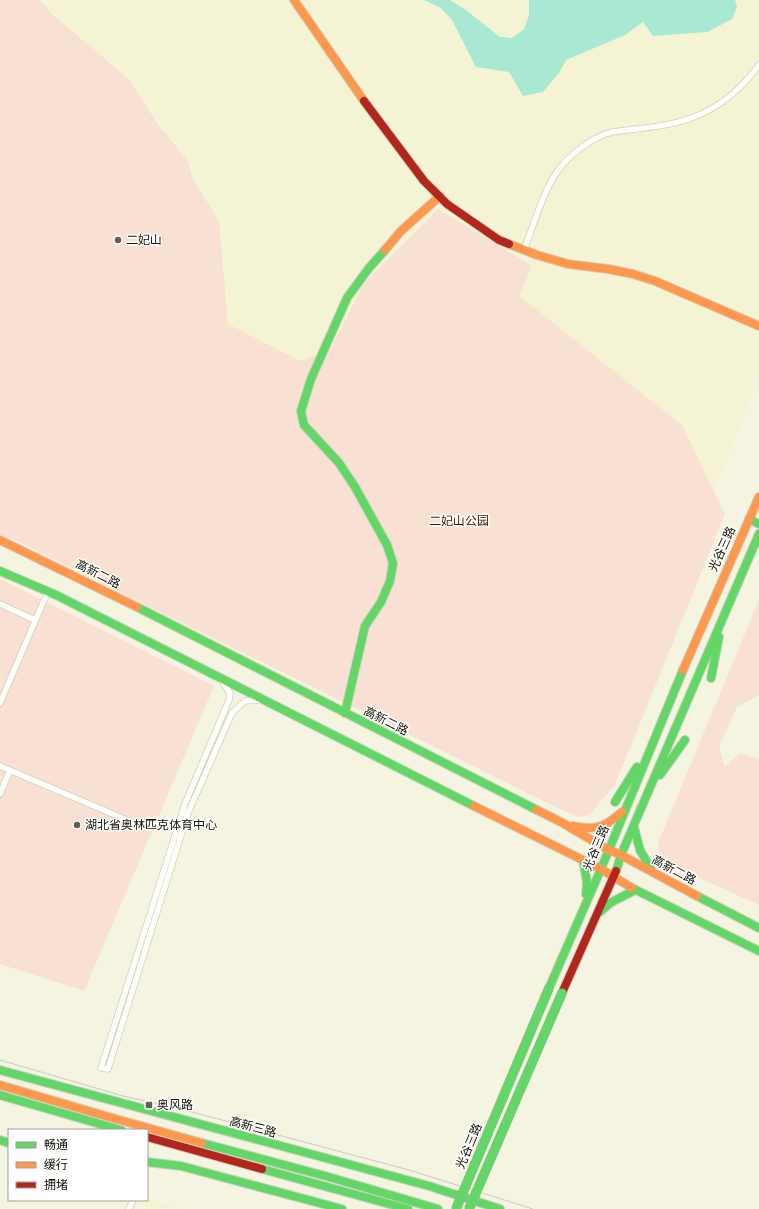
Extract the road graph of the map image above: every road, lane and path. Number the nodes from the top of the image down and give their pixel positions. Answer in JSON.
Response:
{"nodes":[{"id":1,"x":294,"y":0,"type":"edge"},
{"id":2,"x":759,"y":65,"type":"edge"},
{"id":3,"x":440,"y":196,"type":"junction"},
{"id":4,"x":524,"y":250,"type":"junction"},
{"id":5,"x":759,"y":326,"type":"edge"},
{"id":6,"x":759,"y":497,"type":"edge"},
{"id":7,"x":749,"y":519,"type":"junction"},
{"id":8,"x":759,"y":524,"type":"edge"},
{"id":9,"x":759,"y":534,"type":"edge"},
{"id":10,"x":0,"y":540,"type":"edge"},
{"id":11,"x":759,"y":554,"type":"edge"},
{"id":12,"x":744,"y":569,"type":"junction"},
{"id":13,"x":0,"y":571,"type":"edge"},
{"id":14,"x":48,"y":591,"type":"junction"},
{"id":15,"x":0,"y":604,"type":"edge"},
{"id":16,"x":723,"y":619,"type":"junction"},
{"id":17,"x":35,"y":620,"type":"junction"},
{"id":18,"x":218,"y":676,"type":"junction"},
{"id":19,"x":711,"y":678,"type":"dead end"},
{"id":20,"x":262,"y":700,"type":"junction"},
{"id":21,"x":0,"y":703,"type":"edge"},
{"id":22,"x":345,"y":713,"type":"junction"},
{"id":23,"x":685,"y":740,"type":"dead end"},
{"id":24,"x":652,"y":743,"type":"junction"},
{"id":25,"x":0,"y":766,"type":"edge"},
{"id":26,"x":10,"y":770,"type":"junction"},
{"id":27,"x":650,"y":789,"type":"junction"},
{"id":28,"x":0,"y":794,"type":"edge"},
{"id":29,"x":615,"y":802,"type":"dead end"},
{"id":30,"x":625,"y":809,"type":"junction"},
{"id":31,"x":561,"y":822,"type":"junction"},
{"id":32,"x":141,"y":826,"type":"dead end"},
{"id":33,"x":634,"y":827,"type":"junction"},
{"id":34,"x":609,"y":849,"type":"junction"},
{"id":35,"x":621,"y":855,"type":"junction"},
{"id":36,"x":583,"y":860,"type":"junction"},
{"id":37,"x":600,"y":869,"type":"junction"},
{"id":38,"x":656,"y":874,"type":"junction"},
{"id":39,"x":614,"y":876,"type":"junction"},
{"id":40,"x":635,"y":890,"type":"junction"},
{"id":41,"x":586,"y":900,"type":"junction"},
{"id":42,"x":597,"y":914,"type":"junction"},
{"id":43,"x":759,"y":928,"type":"edge"},
{"id":44,"x":759,"y":951,"type":"edge"},
{"id":45,"x":0,"y":1070,"type":"edge"},
{"id":46,"x":0,"y":1085,"type":"edge"},
{"id":47,"x":0,"y":1094,"type":"edge"},
{"id":48,"x":117,"y":1129,"type":"edge"},
{"id":49,"x":148,"y":1137,"type":"edge"},
{"id":50,"x":148,"y":1162,"type":"edge"},
{"id":51,"x":342,"y":1209,"type":"edge"},
{"id":52,"x":408,"y":1209,"type":"edge"},
{"id":53,"x":438,"y":1209,"type":"edge"},
{"id":54,"x":456,"y":1209,"type":"edge"},
{"id":55,"x":469,"y":1209,"type":"edge"},
{"id":56,"x":500,"y":1209,"type":"edge"}],
"edges":[{"from":1,"to":3,"type":"main road"},
{"from":2,"to":4,"type":"street"},
{"from":3,"to":4,"type":"main road"},
{"from":3,"to":22,"type":"main road"},
{"from":4,"to":5,"type":"main road"},
{"from":6,"to":7,"type":"main road","name":"光谷三路"},
{"from":7,"to":8,"type":"main road"},
{"from":7,"to":24,"type":"main road","name":"光谷三路"},
{"from":9,"to":12,"type":"main road","name":"光谷三路"},
{"from":10,"to":22,"type":"main road","name":"高新二路"},
{"from":11,"to":12,"type":"main road"},
{"from":12,"to":16,"type":"main road","name":"光谷三路"},
{"from":13,"to":14,"type":"main road"},
{"from":14,"to":17,"type":"street"},
{"from":14,"to":18,"type":"main road"},
{"from":15,"to":17,"type":"street"},
{"from":16,"to":19,"type":"main road"},
{"from":16,"to":27,"type":"main road","name":"光谷三路"},
{"from":17,"to":21,"type":"street"},
{"from":18,"to":20,"type":"main road"},
{"from":18,"to":20,"type":"street"},
{"from":20,"to":36,"type":"main road"},
{"from":22,"to":31,"type":"main road","name":"高新二路"},
{"from":23,"to":27,"type":"main road"},
{"from":24,"to":29,"type":"main road"},
{"from":24,"to":30,"type":"main road","name":"光谷三路"},
{"from":25,"to":26,"type":"street"},
{"from":26,"to":28,"type":"street"},
{"from":26,"to":32,"type":"street"},
{"from":27,"to":33,"type":"main road","name":"光谷三路"},
{"from":30,"to":31,"type":"main road"},
{"from":30,"to":34,"type":"main road","name":"光谷三路"},
{"from":31,"to":34,"type":"main road","name":"高新二路"},
{"from":33,"to":35,"type":"main road","name":"光谷三路"},
{"from":33,"to":38,"type":"main road"},
{"from":34,"to":35,"type":"main road","name":"高新二路"},
{"from":34,"to":37,"type":"main road","name":"光谷三路"},
{"from":35,"to":38,"type":"main road","name":"高新二路"},
{"from":35,"to":39,"type":"main road","name":"光谷三路"},
{"from":36,"to":37,"type":"main road"},
{"from":36,"to":41,"type":"main road"},
{"from":37,"to":39,"type":"main road"},
{"from":37,"to":41,"type":"main road","name":"光谷三路"},
{"from":38,"to":43,"type":"main road","name":"高新二路"},
{"from":39,"to":40,"type":"main road"},
{"from":39,"to":42,"type":"main road","name":"光谷三路"},
{"from":40,"to":42,"type":"main road"},
{"from":40,"to":44,"type":"main road"},
{"from":41,"to":54,"type":"main road","name":"光谷三路","bridge":true},
{"from":42,"to":55,"type":"main road","name":"光谷三路","bridge":true},
{"from":45,"to":56,"type":"main road","name":"高新三路"},
{"from":46,"to":53,"type":"main road"},
{"from":47,"to":48,"type":"main road"},
{"from":49,"to":52,"type":"main road"},
{"from":50,"to":51,"type":"main road"}]}
